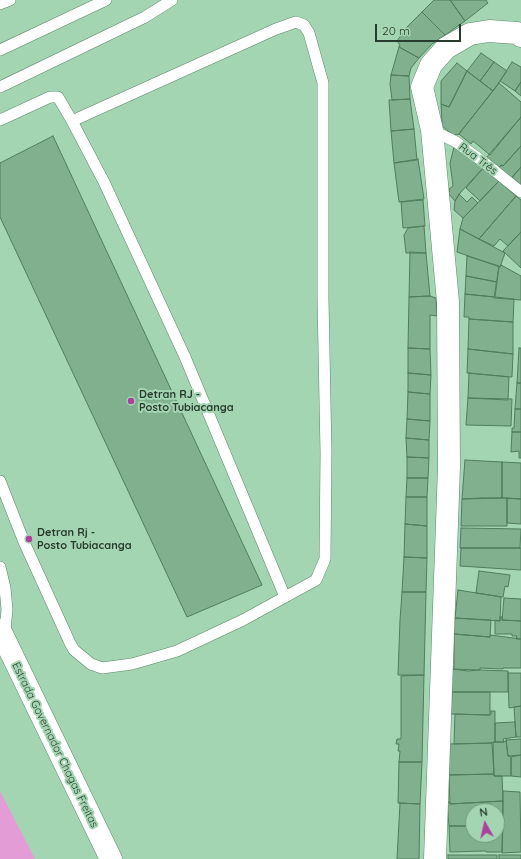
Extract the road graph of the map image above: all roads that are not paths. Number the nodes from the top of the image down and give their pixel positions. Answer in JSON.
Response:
{"nodes":[{"id":1,"x":10,"y":0,"type":"edge"},
{"id":2,"x":106,"y":0,"type":"edge"},
{"id":3,"x":172,"y":0,"type":"edge"},
{"id":4,"x":0,"y":4,"type":"edge"},
{"id":5,"x":521,"y":36,"type":"edge"},
{"id":6,"x":0,"y":50,"type":"edge"},
{"id":7,"x":0,"y":87,"type":"edge"},
{"id":8,"x":0,"y":120,"type":"edge"},
{"id":9,"x":72,"y":121,"type":"junction"},
{"id":10,"x":432,"y":130,"type":"junction"},
{"id":11,"x":521,"y":192,"type":"edge"},
{"id":12,"x":0,"y":481,"type":"edge"},
{"id":13,"x":0,"y":567,"type":"edge"},
{"id":14,"x":285,"y":597,"type":"junction"},
{"id":15,"x":4,"y":640,"type":"edge"},
{"id":16,"x":111,"y":859,"type":"edge"},
{"id":17,"x":435,"y":859,"type":"edge"}],
"edges":[{"from":1,"to":4,"type":"lane"},
{"from":2,"to":6,"type":"lane"},
{"from":3,"to":7,"type":"lane"},
{"from":5,"to":10,"type":"street"},
{"from":8,"to":9,"type":"lane"},
{"from":9,"to":14,"type":"lane"},
{"from":9,"to":14,"type":"lane"},
{"from":10,"to":11,"type":"lane","name":"Rua Três"},
{"from":10,"to":17,"type":"street"},
{"from":12,"to":14,"type":"lane"},
{"from":13,"to":15,"type":"lane"},
{"from":15,"to":16,"type":"street","name":"Estrada Governador Chagas Freitas"}]}
